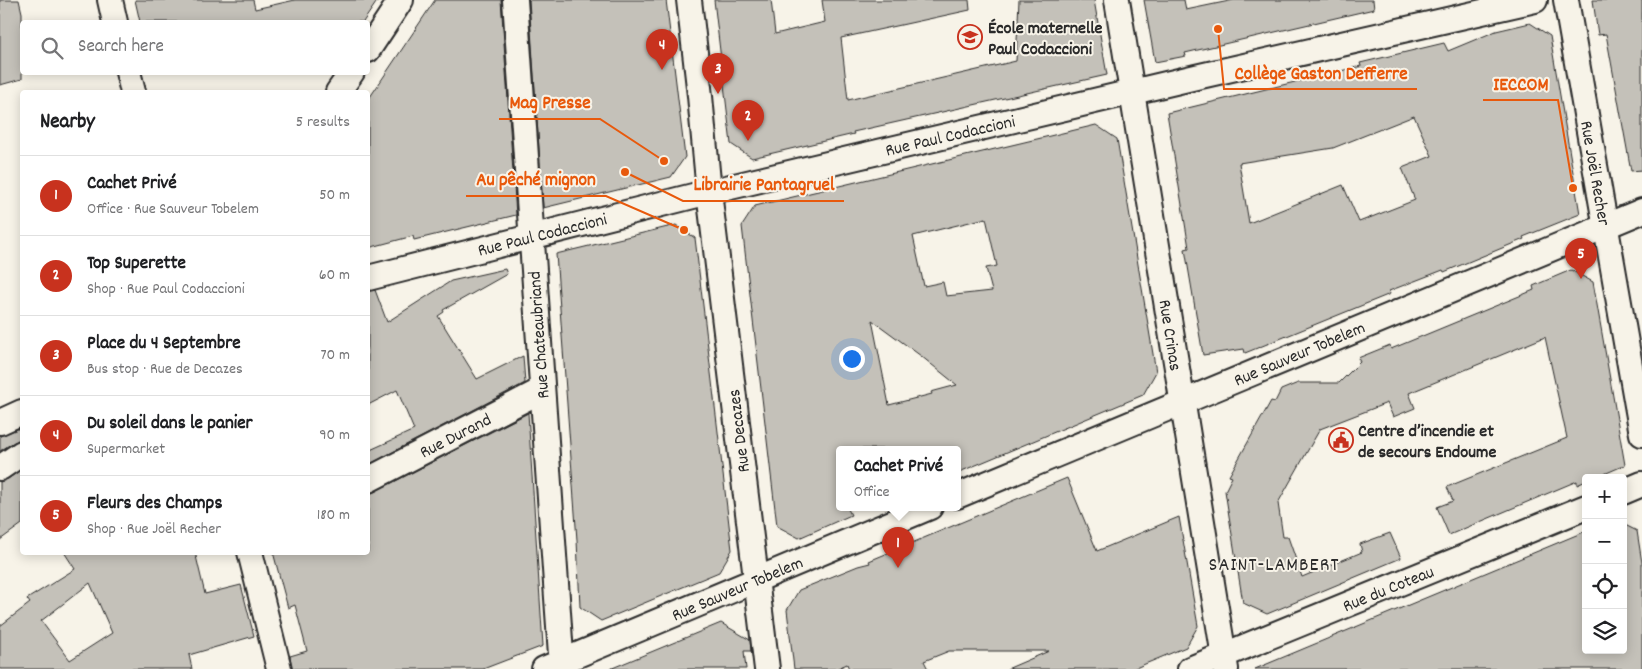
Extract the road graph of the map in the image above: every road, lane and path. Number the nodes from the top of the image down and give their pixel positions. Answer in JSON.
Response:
{"nodes":[{"id":1,"x":110,"y":0,"type":"edge"},
{"id":2,"x":401,"y":0,"type":"edge"},
{"id":3,"x":515,"y":0,"type":"edge"},
{"id":4,"x":689,"y":0,"type":"edge"},
{"id":5,"x":1117,"y":0,"type":"edge"},
{"id":6,"x":1535,"y":0,"type":"edge"},
{"id":7,"x":1566,"y":0,"type":"edge"},
{"id":8,"x":115,"y":20,"type":"edge"},
{"id":9,"x":370,"y":47,"type":"edge"},
{"id":10,"x":129,"y":75,"type":"edge"},
{"id":11,"x":350,"y":75,"type":"edge"},
{"id":12,"x":132,"y":90,"type":"edge"},
{"id":13,"x":339,"y":90,"type":"edge"},
{"id":14,"x":1131,"y":92,"type":"junction"},
{"id":15,"x":709,"y":192,"type":"junction"},
{"id":16,"x":1642,"y":211,"type":"edge"},
{"id":17,"x":1605,"y":226,"type":"junction"},
{"id":18,"x":531,"y":237,"type":"junction"},
{"id":19,"x":370,"y":277,"type":"edge"},
{"id":20,"x":542,"y":390,"type":"junction"},
{"id":21,"x":1182,"y":401,"type":"junction"},
{"id":22,"x":20,"y":413,"type":"edge"},
{"id":23,"x":0,"y":422,"type":"edge"},
{"id":24,"x":1642,"y":434,"type":"edge"},
{"id":25,"x":20,"y":454,"type":"edge"},
{"id":26,"x":0,"y":468,"type":"edge"},
{"id":27,"x":370,"y":479,"type":"edge"},
{"id":28,"x":1642,"y":484,"type":"edge"},
{"id":29,"x":1627,"y":490,"type":"edge"},
{"id":30,"x":961,"y":494,"type":"edge"},
{"id":31,"x":1582,"y":509,"type":"edge"},
{"id":32,"x":920,"y":511,"type":"edge"},
{"id":33,"x":251,"y":555,"type":"edge"},
{"id":34,"x":756,"y":580,"type":"junction"},
{"id":35,"x":1225,"y":662,"type":"edge"},
{"id":36,"x":556,"y":667,"type":"edge"},
{"id":37,"x":279,"y":669,"type":"edge"},
{"id":38,"x":767,"y":669,"type":"edge"},
{"id":39,"x":1190,"y":669,"type":"edge"}],
"edges":[{"from":1,"to":8,"type":"street"},
{"from":2,"to":9,"type":"street"},
{"from":3,"to":18,"type":"street","name":"Rue Chateaubriand"},
{"from":4,"to":15,"type":"street","name":"Rue Decazes"},
{"from":5,"to":14,"type":"street","name":"Rue Crinas"},
{"from":6,"to":14,"type":"street","name":"Rue Paul Codaccioni"},
{"from":7,"to":17,"type":"street","name":"Rue Joël Recher"},
{"from":10,"to":12,"type":"street"},
{"from":11,"to":13,"type":"street"},
{"from":14,"to":15,"type":"street","name":"Rue Paul Codaccioni"},
{"from":14,"to":21,"type":"street","name":"Rue Crinas"},
{"from":15,"to":18,"type":"street","name":"Rue Paul Codaccioni"},
{"from":15,"to":34,"type":"street","name":"Rue Decazes"},
{"from":16,"to":17,"type":"street","name":"Rue Sauveur Tobelem"},
{"from":17,"to":21,"type":"street","name":"Rue Sauveur Tobelem"},
{"from":17,"to":24,"type":"street","name":"Rue Joël Recher"},
{"from":18,"to":19,"type":"street","name":"Rue Paul Codaccioni"},
{"from":18,"to":20,"type":"street","name":"Rue Chateaubriand"},
{"from":20,"to":27,"type":"street","name":"Rue Durand"},
{"from":20,"to":36,"type":"street","name":"Rue Chateaubriand"},
{"from":21,"to":30,"type":"street","name":"Rue Sauveur Tobelem"},
{"from":21,"to":35,"type":"street","name":"Rue Crinas"},
{"from":22,"to":23,"type":"street"},
{"from":25,"to":26,"type":"street"},
{"from":28,"to":29,"type":"street"},
{"from":31,"to":35,"type":"street","name":"Rue du Coteau"},
{"from":32,"to":34,"type":"street","name":"Rue Sauveur Tobelem"},
{"from":33,"to":37,"type":"street"},
{"from":34,"to":36,"type":"street","name":"Rue Sauveur Tobelem"},
{"from":34,"to":38,"type":"street","name":"Rue Decazes"},
{"from":35,"to":39,"type":"street","name":"Rue du Coteau"}]}
